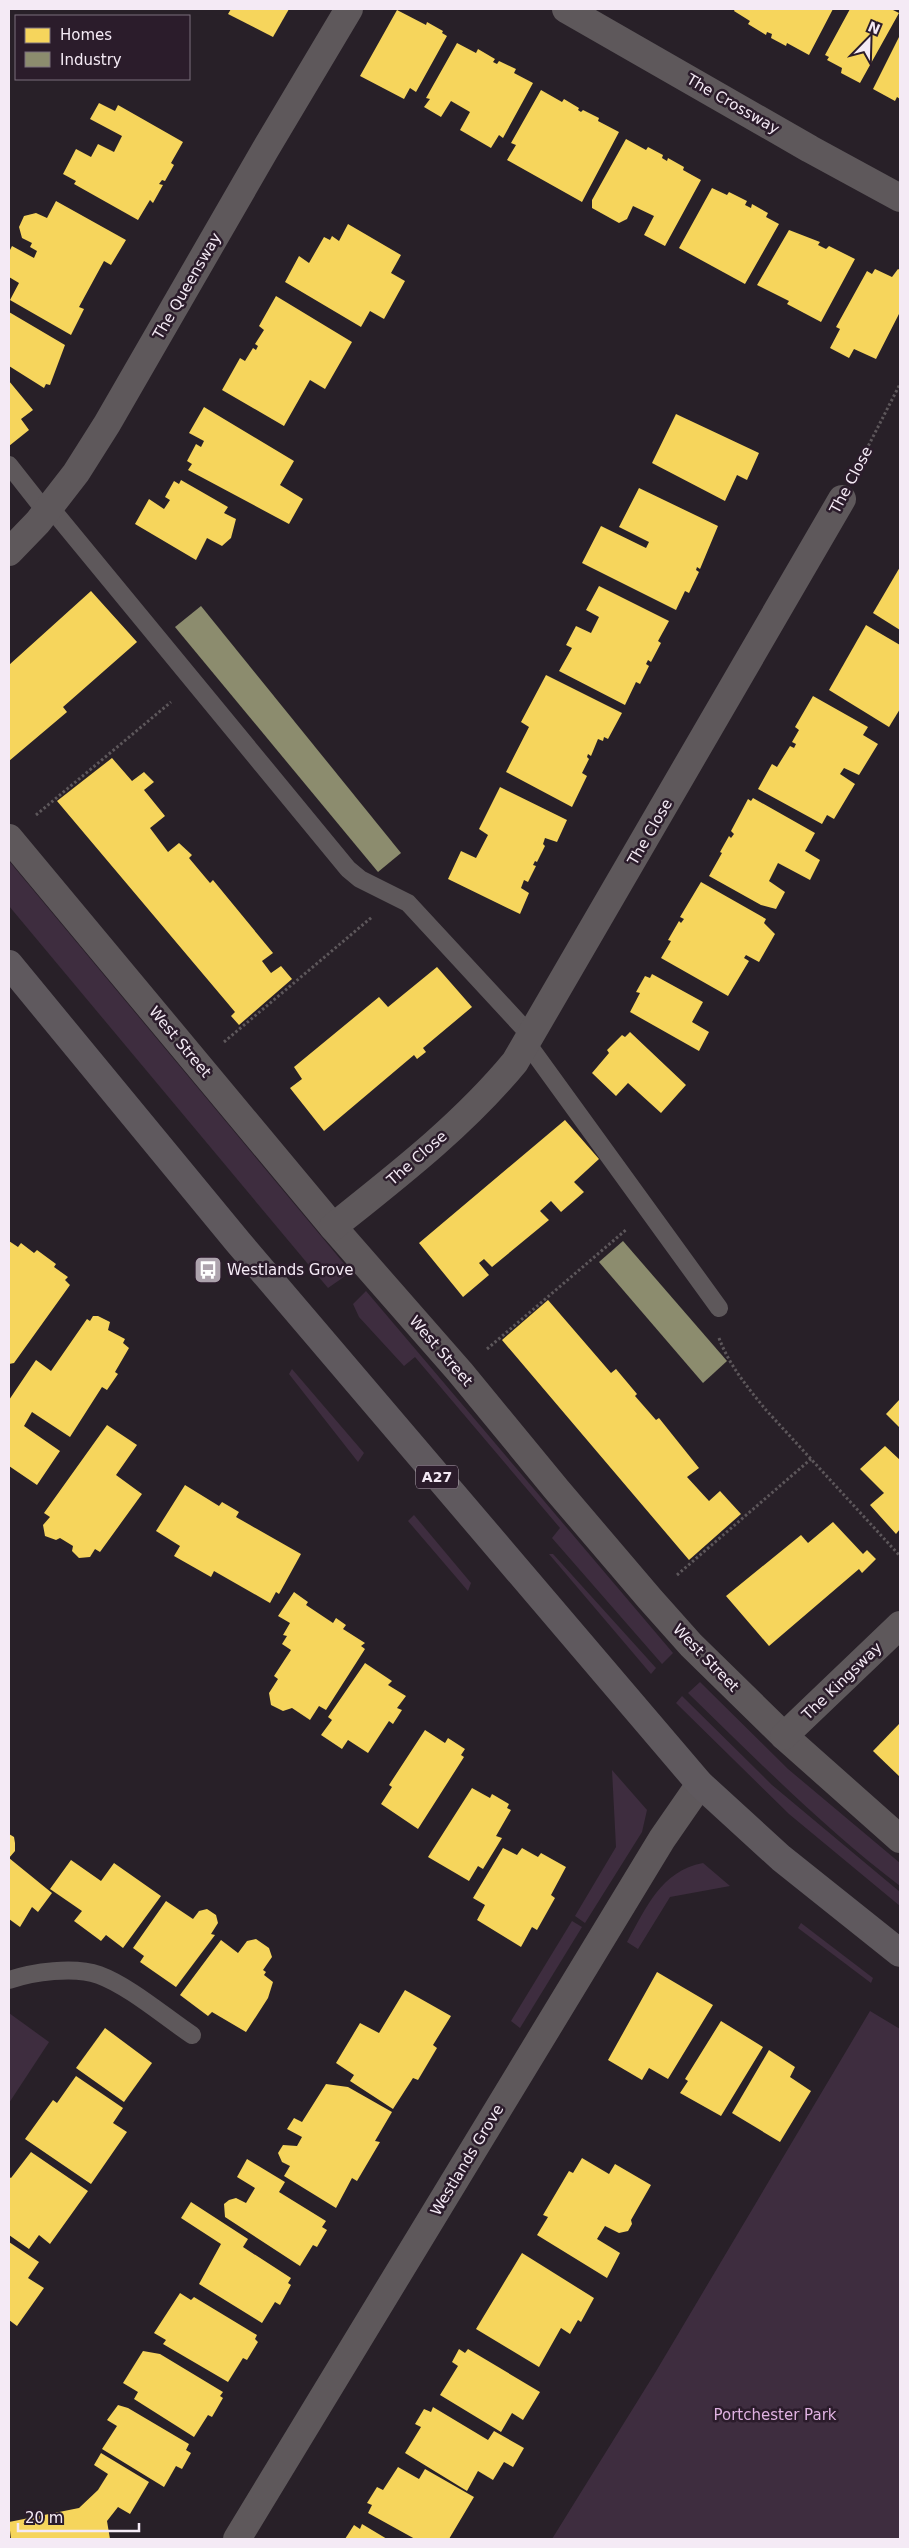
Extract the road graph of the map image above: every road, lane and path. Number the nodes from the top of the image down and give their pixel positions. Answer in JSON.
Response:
{"nodes":[{"id":1,"x":349,"y":9,"type":"edge"},
{"id":2,"x":566,"y":9,"type":"edge"},
{"id":3,"x":900,"y":198,"type":"edge"},
{"id":4,"x":900,"y":384,"type":"edge"},
{"id":5,"x":9,"y":465,"type":"edge"},
{"id":6,"x":842,"y":499,"type":"joint"},
{"id":7,"x":48,"y":509,"type":"junction"},
{"id":8,"x":9,"y":552,"type":"edge"},
{"id":9,"x":195,"y":682,"type":"junction"},
{"id":10,"x":31,"y":819,"type":"dead end"},
{"id":11,"x":9,"y":838,"type":"edge"},
{"id":12,"x":396,"y":896,"type":"junction"},
{"id":13,"x":9,"y":964,"type":"edge"},
{"id":14,"x":529,"y":1040,"type":"junction"},
{"id":15,"x":198,"y":1064,"type":"junction"},
{"id":16,"x":648,"y":1211,"type":"junction"},
{"id":17,"x":334,"y":1227,"type":"junction"},
{"id":18,"x":719,"y":1308,"type":"joint"},
{"id":19,"x":460,"y":1372,"type":"junction"},
{"id":20,"x":811,"y":1460,"type":"junction"},
{"id":21,"x":900,"y":1556,"type":"edge"},
{"id":22,"x":650,"y":1599,"type":"junction"},
{"id":23,"x":900,"y":1625,"type":"edge"},
{"id":24,"x":784,"y":1736,"type":"junction"},
{"id":25,"x":700,"y":1784,"type":"junction"},
{"id":26,"x":900,"y":1839,"type":"edge"},
{"id":27,"x":900,"y":1954,"type":"edge"},
{"id":28,"x":9,"y":1980,"type":"edge"},
{"id":29,"x":192,"y":2035,"type":"dead end"},
{"id":30,"x":237,"y":2539,"type":"edge"}],
"edges":[{"from":1,"to":7,"type":"street","name":"The Queensway"},
{"from":2,"to":3,"type":"street","name":"The Crossway"},
{"from":4,"to":6,"type":"path","name":"The Close"},
{"from":5,"to":7,"type":"lane"},
{"from":6,"to":14,"type":"street","name":"The Close"},
{"from":7,"to":8,"type":"street","name":"The Queensway"},
{"from":7,"to":9,"type":"lane"},
{"from":9,"to":10,"type":"path"},
{"from":9,"to":12,"type":"lane"},
{"from":11,"to":15,"type":"street","name":"West Street"},
{"from":12,"to":14,"type":"lane"},
{"from":12,"to":15,"type":"path"},
{"from":13,"to":25,"type":"main road","number":"A27"},
{"from":14,"to":16,"type":"lane"},
{"from":14,"to":17,"type":"street","name":"The Close"},
{"from":15,"to":17,"type":"street","name":"West Street"},
{"from":16,"to":18,"type":"lane"},
{"from":16,"to":19,"type":"path"},
{"from":17,"to":19,"type":"street","name":"West Street"},
{"from":18,"to":20,"type":"path"},
{"from":19,"to":22,"type":"street","name":"West Street"},
{"from":20,"to":21,"type":"path"},
{"from":20,"to":22,"type":"path"},
{"from":22,"to":24,"type":"street","name":"West Street"},
{"from":23,"to":24,"type":"street","name":"The Kingsway"},
{"from":24,"to":26,"type":"street","name":"West Street"},
{"from":25,"to":27,"type":"main road","number":"A27"},
{"from":25,"to":30,"type":"street","name":"Westlands Grove"},
{"from":28,"to":29,"type":"lane"}]}
